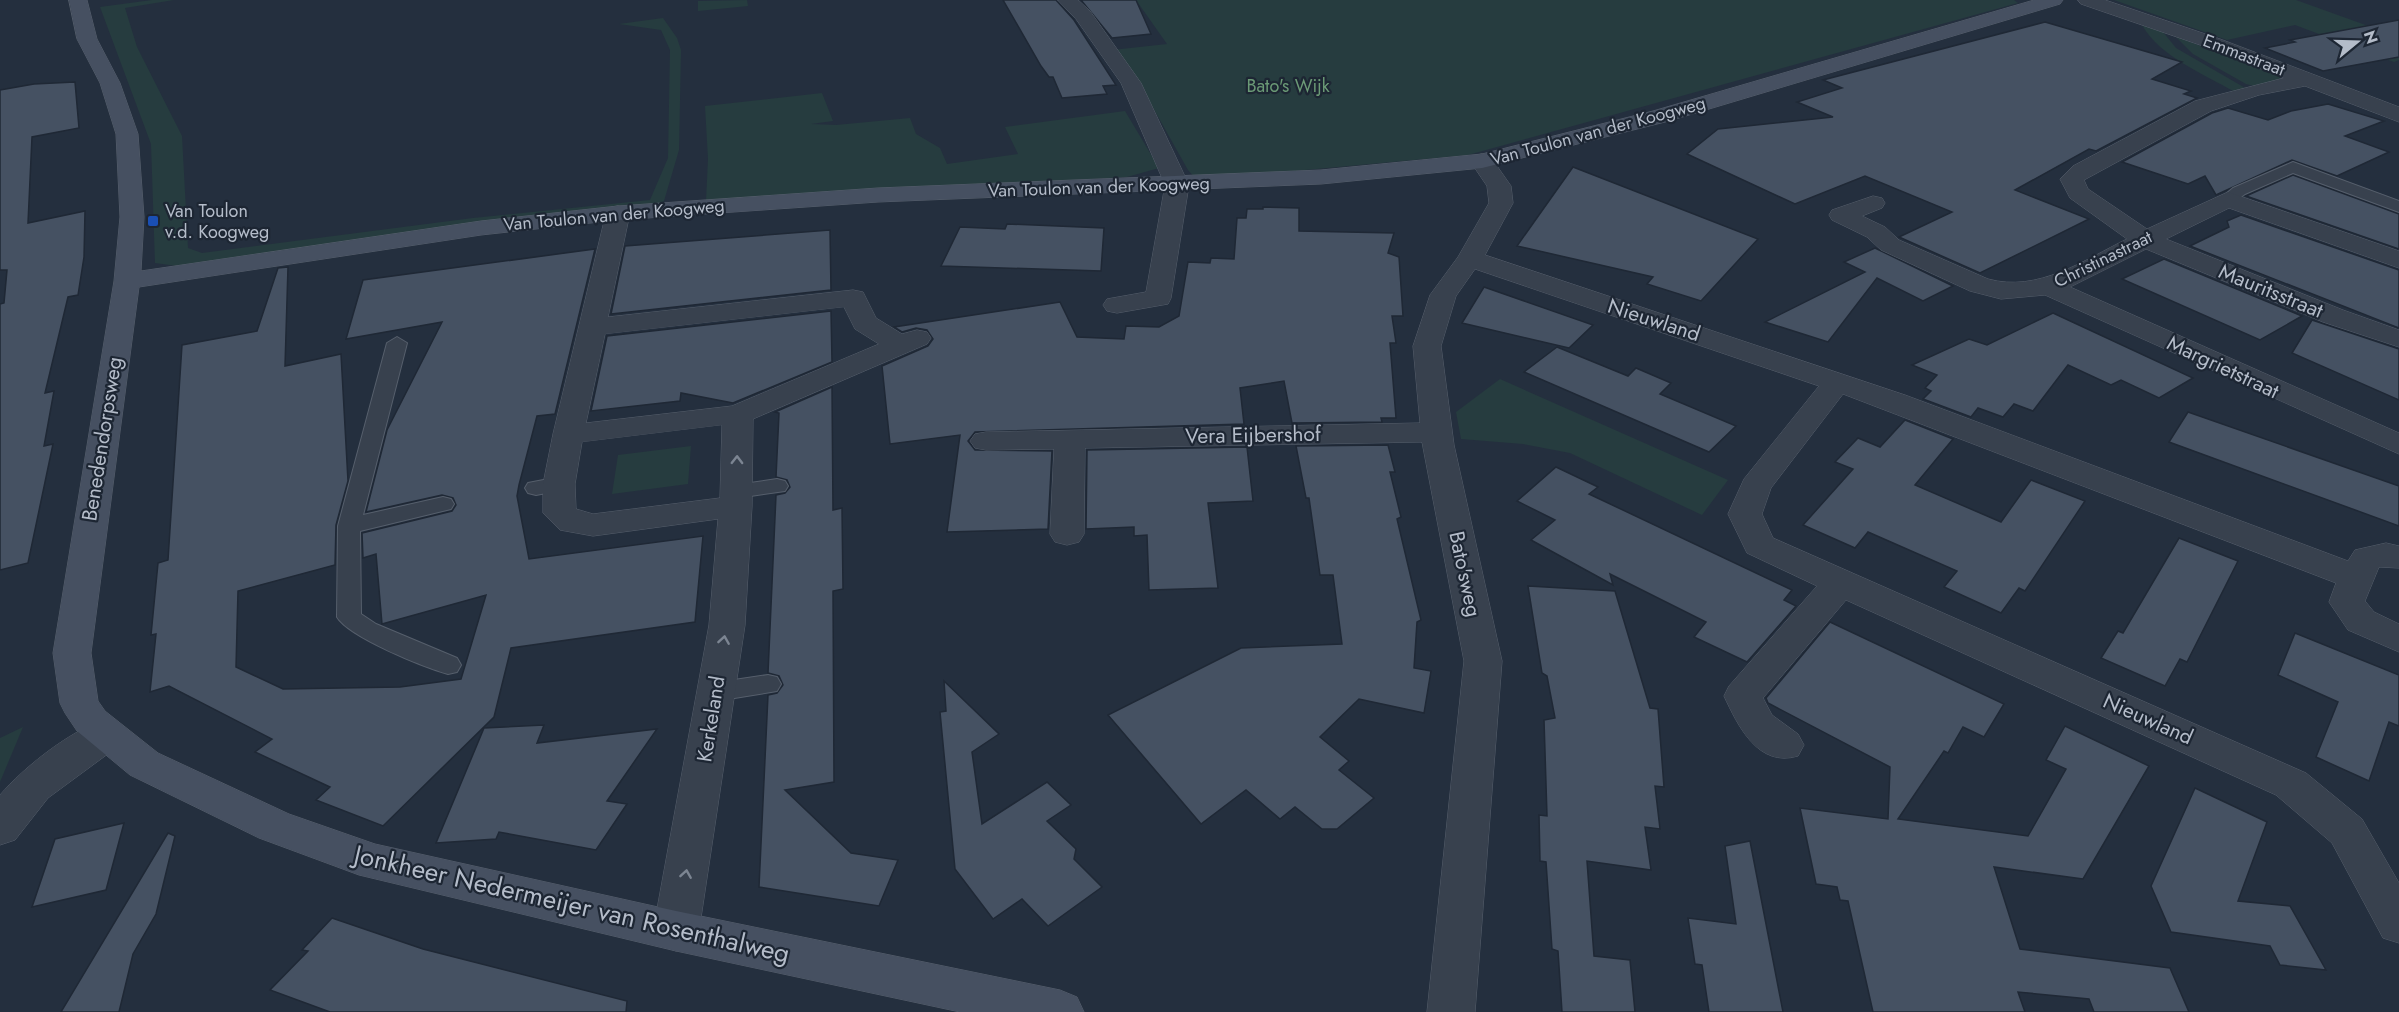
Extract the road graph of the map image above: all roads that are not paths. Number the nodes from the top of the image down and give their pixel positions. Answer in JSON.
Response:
{"nodes":[{"id":1,"x":78,"y":0,"type":"edge"},
{"id":2,"x":1067,"y":0,"type":"edge"},
{"id":3,"x":2054,"y":0,"type":"edge"},
{"id":4,"x":2087,"y":0,"type":"edge"},
{"id":5,"x":2308,"y":79,"type":"junction"},
{"id":6,"x":2399,"y":115,"type":"edge"},
{"id":7,"x":1482,"y":161,"type":"junction"},
{"id":8,"x":1177,"y":185,"type":"junction"},
{"id":9,"x":2228,"y":199,"type":"junction"},
{"id":10,"x":1873,"y":203,"type":"dead end"},
{"id":11,"x":2399,"y":207,"type":"edge"},
{"id":12,"x":618,"y":213,"type":"junction"},
{"id":13,"x":2144,"y":239,"type":"junction"},
{"id":14,"x":1470,"y":259,"type":"junction"},
{"id":15,"x":2399,"y":260,"type":"edge"},
{"id":16,"x":127,"y":281,"type":"junction"},
{"id":17,"x":2049,"y":287,"type":"junction"},
{"id":18,"x":1117,"y":305,"type":"dead end"},
{"id":19,"x":592,"y":327,"type":"junction"},
{"id":20,"x":2399,"y":339,"type":"edge"},
{"id":21,"x":397,"y":343,"type":"dead end"},
{"id":22,"x":1838,"y":381,"type":"junction"},
{"id":23,"x":738,"y":414,"type":"junction"},
{"id":24,"x":1436,"y":432,"type":"junction"},
{"id":25,"x":568,"y":434,"type":"junction"},
{"id":26,"x":1070,"y":439,"type":"junction"},
{"id":27,"x":986,"y":441,"type":"dead end"},
{"id":28,"x":2399,"y":444,"type":"edge"},
{"id":29,"x":777,"y":486,"type":"dead end"},
{"id":30,"x":736,"y":498,"type":"junction"},
{"id":31,"x":443,"y":504,"type":"dead end"},
{"id":32,"x":349,"y":526,"type":"junction"},
{"id":33,"x":1067,"y":534,"type":"dead end"},
{"id":34,"x":2399,"y":557,"type":"edge"},
{"id":35,"x":2356,"y":576,"type":"junction"},
{"id":36,"x":1840,"y":583,"type":"junction"},
{"id":37,"x":2399,"y":639,"type":"edge"},
{"id":38,"x":448,"y":664,"type":"dead end"},
{"id":39,"x":768,"y":684,"type":"dead end"},
{"id":40,"x":716,"y":691,"type":"junction"},
{"id":41,"x":106,"y":734,"type":"junction"},
{"id":42,"x":1784,"y":745,"type":"dead end"},
{"id":43,"x":0,"y":828,"type":"edge"},
{"id":44,"x":2396,"y":915,"type":"edge"},
{"id":45,"x":676,"y":931,"type":"junction"},
{"id":46,"x":1060,"y":1012,"type":"edge"},
{"id":47,"x":1451,"y":1012,"type":"edge"}],
"edges":[{"from":1,"to":16,"type":"street","name":"Benedendorpsweg"},
{"from":2,"to":8,"type":"street"},
{"from":3,"to":7,"type":"street","name":"Van Toulon van der Koogweg"},
{"from":4,"to":5,"type":"street","name":"Emmastraat"},
{"from":5,"to":6,"type":"street","name":"Emmastraat"},
{"from":5,"to":13,"type":"street","name":"Mauritsstraat"},
{"from":7,"to":8,"type":"street","name":"Van Toulon van der Koogweg"},
{"from":7,"to":14,"type":"street","name":"Bato'sweg"},
{"from":8,"to":12,"type":"street","name":"Van Toulon van der Koogweg"},
{"from":8,"to":18,"type":"street"},
{"from":9,"to":11,"type":"lane"},
{"from":9,"to":13,"type":"street","name":"Christinastraat"},
{"from":9,"to":15,"type":"street"},
{"from":10,"to":17,"type":"street","name":"Christinastraat"},
{"from":12,"to":16,"type":"street","name":"Van Toulon van der Koogweg"},
{"from":12,"to":19,"type":"street"},
{"from":13,"to":17,"type":"street","name":"Christinastraat"},
{"from":13,"to":20,"type":"street","name":"Mauritsstraat"},
{"from":14,"to":22,"type":"street","name":"Nieuwland"},
{"from":14,"to":24,"type":"street","name":"Bato'sweg"},
{"from":16,"to":41,"type":"street","name":"Benedendorpsweg"},
{"from":17,"to":28,"type":"street","name":"Margrietstraat"},
{"from":19,"to":23,"type":"street"},
{"from":19,"to":25,"type":"street"},
{"from":21,"to":32,"type":"lane"},
{"from":22,"to":35,"type":"street","name":"Nieuwland"},
{"from":22,"to":36,"type":"street","name":"Nieuwland"},
{"from":23,"to":25,"type":"street"},
{"from":30,"to":23,"type":"street","name":"Kerkeland","one_way":true},
{"from":24,"to":26,"type":"street","name":"Vera Eijbershof"},
{"from":24,"to":47,"type":"street","name":"Bato'sweg"},
{"from":25,"to":30,"type":"street"},
{"from":26,"to":27,"type":"street","name":"Vera Eijbershof"},
{"from":26,"to":33,"type":"street"},
{"from":29,"to":30,"type":"lane"},
{"from":40,"to":30,"type":"street","name":"Kerkeland","one_way":true},
{"from":31,"to":32,"type":"lane"},
{"from":32,"to":38,"type":"lane"},
{"from":34,"to":35,"type":"street"},
{"from":35,"to":37,"type":"street"},
{"from":36,"to":42,"type":"street"},
{"from":36,"to":44,"type":"street","name":"Nieuwland"},
{"from":39,"to":40,"type":"lane"},
{"from":45,"to":40,"type":"street","name":"Kerkeland","one_way":true},
{"from":41,"to":43,"type":"street"},
{"from":41,"to":45,"type":"street","name":"Jonkheer Nedermeijer van Rosenthalweg"},
{"from":45,"to":46,"type":"street","name":"Jonkheer Nedermeijer van Rosenthalweg"}]}
